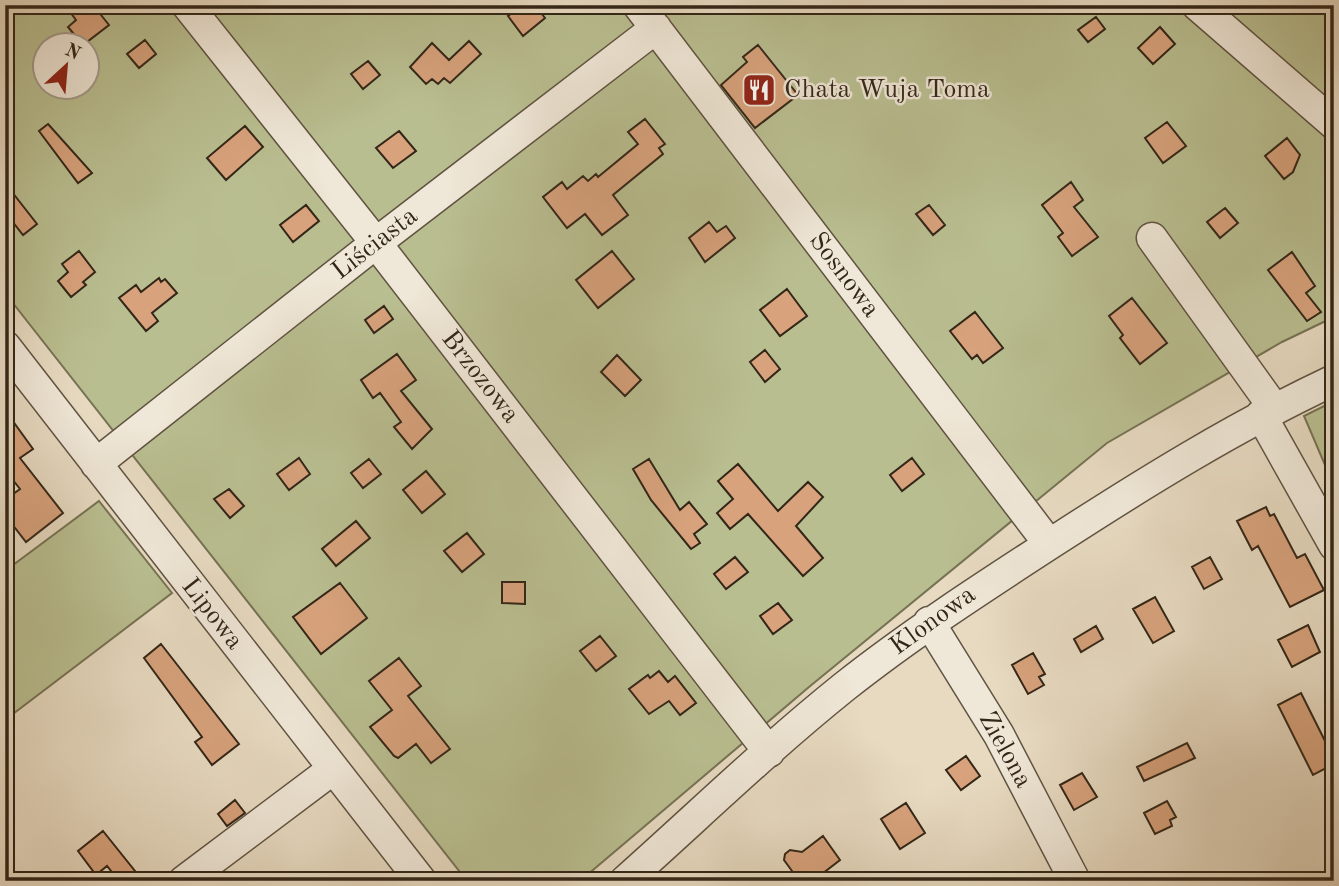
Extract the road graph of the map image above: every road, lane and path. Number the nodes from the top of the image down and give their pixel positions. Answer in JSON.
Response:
{"nodes":[{"id":1,"x":187,"y":5,"type":"edge"},
{"id":2,"x":1198,"y":5,"type":"edge"},
{"id":3,"x":647,"y":17,"type":"edge"},
{"id":4,"x":1334,"y":124,"type":"edge"},
{"id":5,"x":1152,"y":238,"type":"dead end"},
{"id":6,"x":376,"y":243,"type":"junction"},
{"id":7,"x":5,"y":346,"type":"edge"},
{"id":8,"x":1334,"y":380,"type":"edge"},
{"id":9,"x":1268,"y":412,"type":"junction"},
{"id":10,"x":96,"y":464,"type":"junction"},
{"id":11,"x":1049,"y":544,"type":"junction"},
{"id":12,"x":1334,"y":545,"type":"edge"},
{"id":13,"x":929,"y":622,"type":"junction"},
{"id":14,"x":769,"y":752,"type":"junction"},
{"id":15,"x":333,"y":769,"type":"junction"},
{"id":16,"x":630,"y":879,"type":"edge"},
{"id":17,"x":184,"y":881,"type":"edge"},
{"id":18,"x":421,"y":881,"type":"edge"},
{"id":19,"x":1075,"y":881,"type":"edge"}],
"edges":[{"from":1,"to":6,"type":"street","name":"Brzozowa"},
{"from":2,"to":4,"type":"street"},
{"from":3,"to":6,"type":"street","name":"Liściasta"},
{"from":3,"to":11,"type":"street","name":"Sosnowa"},
{"from":5,"to":9,"type":"street"},
{"from":6,"to":10,"type":"street","name":"Liściasta"},
{"from":6,"to":14,"type":"street","name":"Brzozowa"},
{"from":7,"to":10,"type":"street","name":"Lipowa"},
{"from":8,"to":9,"type":"street","name":"Klonowa"},
{"from":9,"to":11,"type":"street","name":"Klonowa"},
{"from":9,"to":12,"type":"street"},
{"from":10,"to":15,"type":"street","name":"Lipowa"},
{"from":11,"to":13,"type":"street","name":"Klonowa"},
{"from":13,"to":14,"type":"street","name":"Klonowa"},
{"from":13,"to":19,"type":"street","name":"Zielona"},
{"from":14,"to":16,"type":"street","name":"Klonowa"},
{"from":15,"to":17,"type":"street"},
{"from":15,"to":18,"type":"street","name":"Lipowa"}]}
